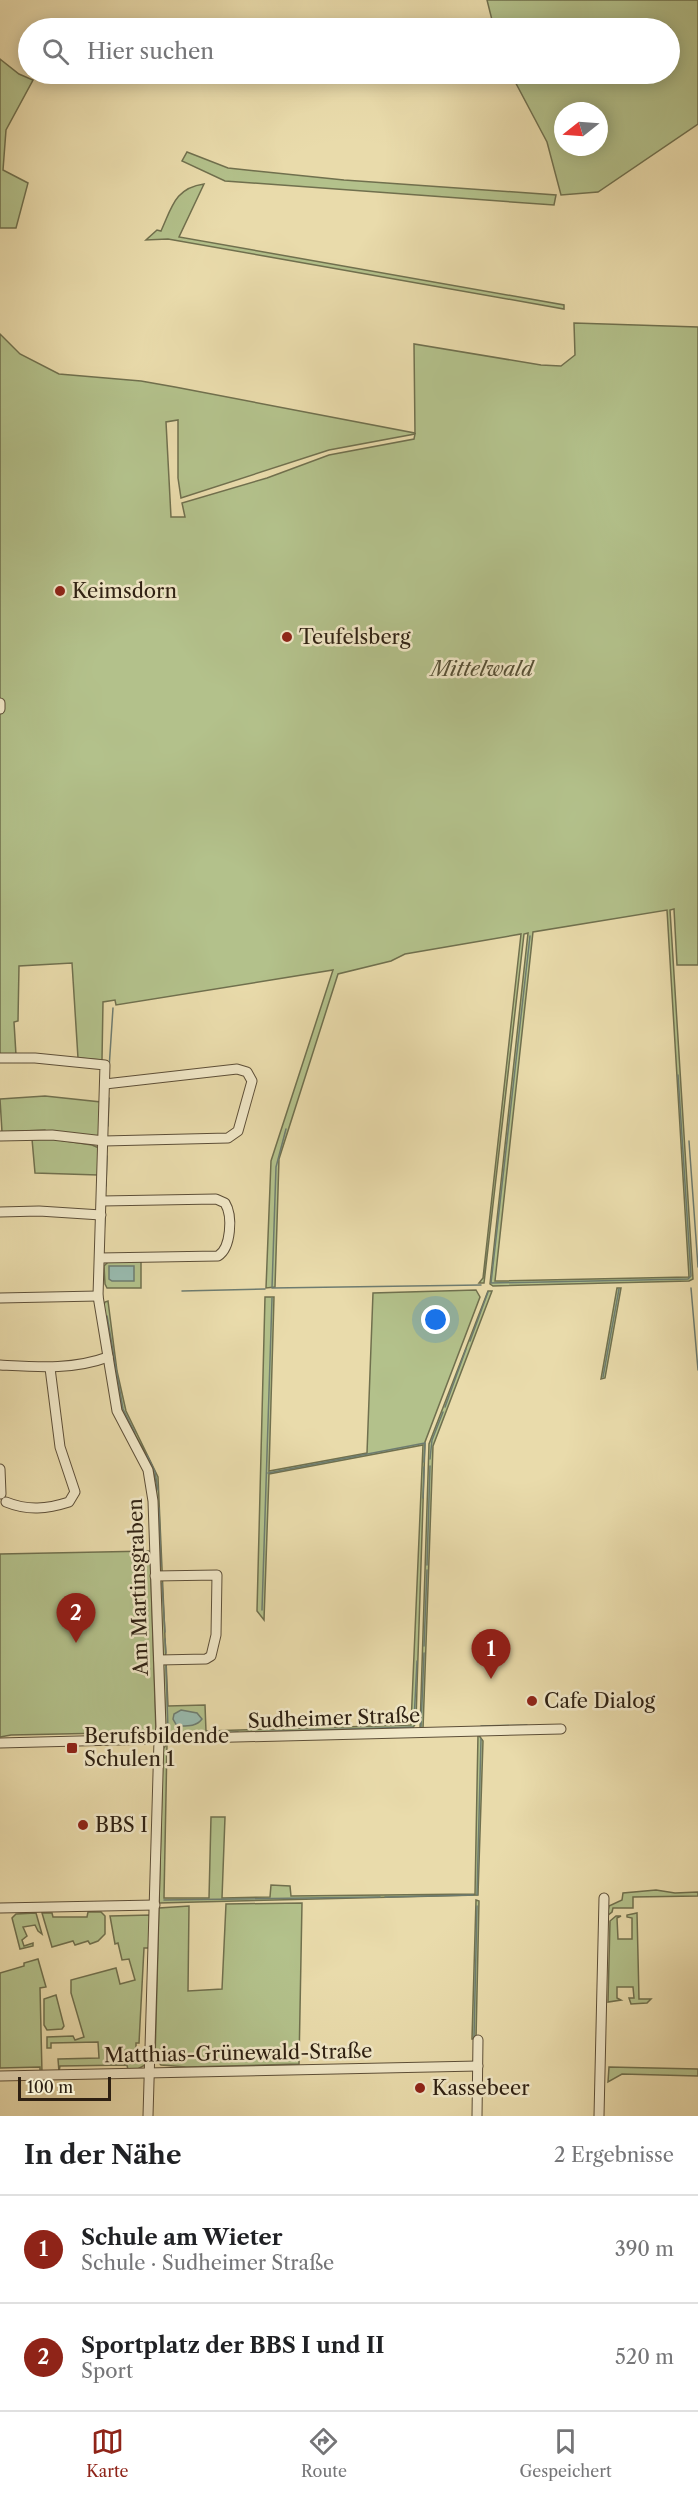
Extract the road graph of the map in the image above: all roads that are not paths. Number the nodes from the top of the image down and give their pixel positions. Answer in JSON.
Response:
{"nodes":[{"id":1,"x":0,"y":703,"type":"edge"},
{"id":2,"x":0,"y":709,"type":"edge"},
{"id":3,"x":0,"y":1058,"type":"edge"},
{"id":4,"x":105,"y":1084,"type":"junction"},
{"id":5,"x":0,"y":1136,"type":"edge"},
{"id":6,"x":104,"y":1141,"type":"junction"},
{"id":7,"x":102,"y":1201,"type":"junction"},
{"id":8,"x":0,"y":1212,"type":"edge"},
{"id":9,"x":101,"y":1215,"type":"junction"},
{"id":10,"x":100,"y":1258,"type":"junction"},
{"id":11,"x":98,"y":1296,"type":"junction"},
{"id":12,"x":0,"y":1298,"type":"edge"},
{"id":13,"x":108,"y":1357,"type":"junction"},
{"id":14,"x":0,"y":1365,"type":"edge"},
{"id":15,"x":50,"y":1368,"type":"junction"},
{"id":16,"x":0,"y":1469,"type":"edge"},
{"id":17,"x":2,"y":1499,"type":"edge"},
{"id":18,"x":218,"y":1564,"type":"dead end"},
{"id":19,"x":217,"y":1575,"type":"junction"},
{"id":20,"x":155,"y":1576,"type":"junction"},
{"id":21,"x":159,"y":1660,"type":"junction"},
{"id":22,"x":561,"y":1729,"type":"dead end"},
{"id":23,"x":159,"y":1740,"type":"junction"},
{"id":24,"x":0,"y":1743,"type":"edge"},
{"id":25,"x":604,"y":1898,"type":"dead end"},
{"id":26,"x":155,"y":1905,"type":"junction"},
{"id":27,"x":0,"y":1908,"type":"edge"},
{"id":28,"x":478,"y":2040,"type":"dead end"},
{"id":29,"x":478,"y":2066,"type":"junction"},
{"id":30,"x":150,"y":2074,"type":"junction"},
{"id":31,"x":0,"y":2076,"type":"edge"},
{"id":32,"x":148,"y":2116,"type":"edge"},
{"id":33,"x":477,"y":2116,"type":"edge"},
{"id":34,"x":598,"y":2116,"type":"edge"}],
"edges":[{"from":1,"to":2,"type":"street"},
{"from":3,"to":4,"type":"street","name":"Am Martinsgraben"},
{"from":4,"to":6,"type":"street","name":"Am Martinsgraben"},
{"from":4,"to":6,"type":"street"},
{"from":5,"to":6,"type":"street"},
{"from":6,"to":7,"type":"street","name":"Am Martinsgraben"},
{"from":7,"to":9,"type":"street","name":"Am Martinsgraben"},
{"from":7,"to":10,"type":"street"},
{"from":8,"to":9,"type":"street"},
{"from":9,"to":10,"type":"street","name":"Am Martinsgraben"},
{"from":10,"to":11,"type":"street","name":"Am Martinsgraben"},
{"from":11,"to":12,"type":"street"},
{"from":11,"to":13,"type":"street","name":"Am Martinsgraben"},
{"from":13,"to":15,"type":"street"},
{"from":13,"to":20,"type":"street","name":"Am Martinsgraben"},
{"from":14,"to":15,"type":"street"},
{"from":15,"to":17,"type":"street"},
{"from":16,"to":17,"type":"street"},
{"from":18,"to":19,"type":"street"},
{"from":19,"to":20,"type":"street"},
{"from":19,"to":21,"type":"street"},
{"from":20,"to":21,"type":"street","name":"Am Martinsgraben"},
{"from":21,"to":23,"type":"street","name":"Am Martinsgraben"},
{"from":22,"to":23,"type":"street","name":"Sudheimer Straße"},
{"from":23,"to":24,"type":"street","name":"Sudheimer Straße"},
{"from":23,"to":26,"type":"street","name":"Am Martinsgraben"},
{"from":25,"to":34,"type":"street"},
{"from":26,"to":27,"type":"street"},
{"from":26,"to":30,"type":"street","name":"Am Martinsgraben"},
{"from":28,"to":29,"type":"street"},
{"from":29,"to":30,"type":"street","name":"Matthias-Grünewald-Straße"},
{"from":29,"to":33,"type":"street"},
{"from":30,"to":31,"type":"street","name":"Matthias-Grünewald-Straße"},
{"from":30,"to":32,"type":"street","name":"Am Martinsgraben"}]}
